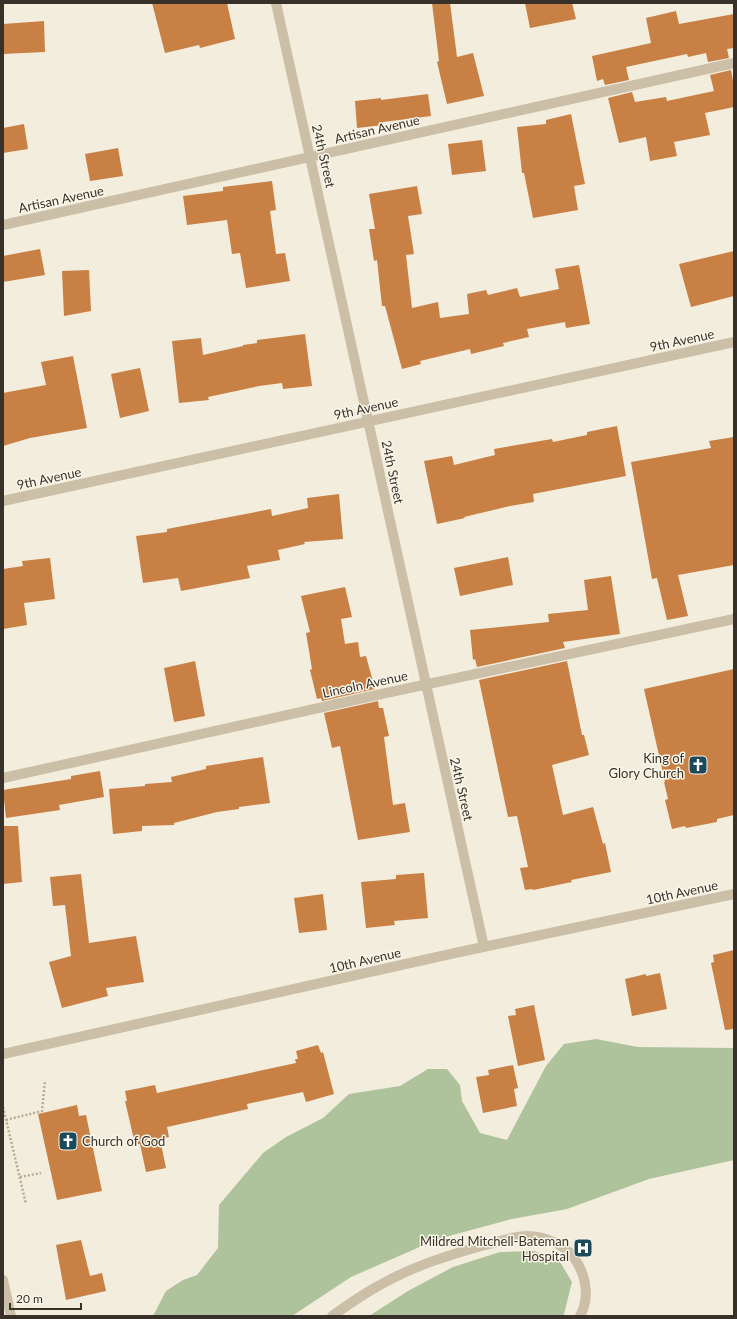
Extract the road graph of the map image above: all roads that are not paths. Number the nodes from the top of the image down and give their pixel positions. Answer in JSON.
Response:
{"nodes":[{"id":1,"x":276,"y":3,"type":"edge"},
{"id":2,"x":734,"y":64,"type":"edge"},
{"id":3,"x":311,"y":157,"type":"junction"},
{"id":4,"x":3,"y":225,"type":"edge"},
{"id":5,"x":734,"y":342,"type":"edge"},
{"id":6,"x":369,"y":421,"type":"junction"},
{"id":7,"x":3,"y":501,"type":"edge"},
{"id":8,"x":734,"y":619,"type":"edge"},
{"id":9,"x":426,"y":684,"type":"junction"},
{"id":10,"x":3,"y":778,"type":"edge"},
{"id":11,"x":734,"y":894,"type":"edge"},
{"id":12,"x":484,"y":947,"type":"junction"},
{"id":13,"x":3,"y":1054,"type":"edge"},
{"id":14,"x":3,"y":1280,"type":"edge"},
{"id":15,"x":11,"y":1316,"type":"edge"},
{"id":16,"x":332,"y":1316,"type":"edge"},
{"id":17,"x":580,"y":1316,"type":"edge"}],
"edges":[{"from":1,"to":3,"type":"street","name":"24th Street"},
{"from":2,"to":3,"type":"street","name":"Artisan Avenue"},
{"from":3,"to":4,"type":"street","name":"Artisan Avenue"},
{"from":3,"to":6,"type":"street","name":"24th Street"},
{"from":5,"to":6,"type":"street","name":"9th Avenue"},
{"from":6,"to":7,"type":"street","name":"9th Avenue"},
{"from":6,"to":9,"type":"street","name":"24th Street"},
{"from":8,"to":9,"type":"street","name":"Lincoln Avenue"},
{"from":9,"to":10,"type":"street","name":"Lincoln Avenue"},
{"from":9,"to":12,"type":"street","name":"24th Street"},
{"from":11,"to":12,"type":"street","name":"10th Avenue"},
{"from":12,"to":13,"type":"street","name":"10th Avenue"},
{"from":14,"to":15,"type":"street"},
{"from":16,"to":17,"type":"street"}]}
